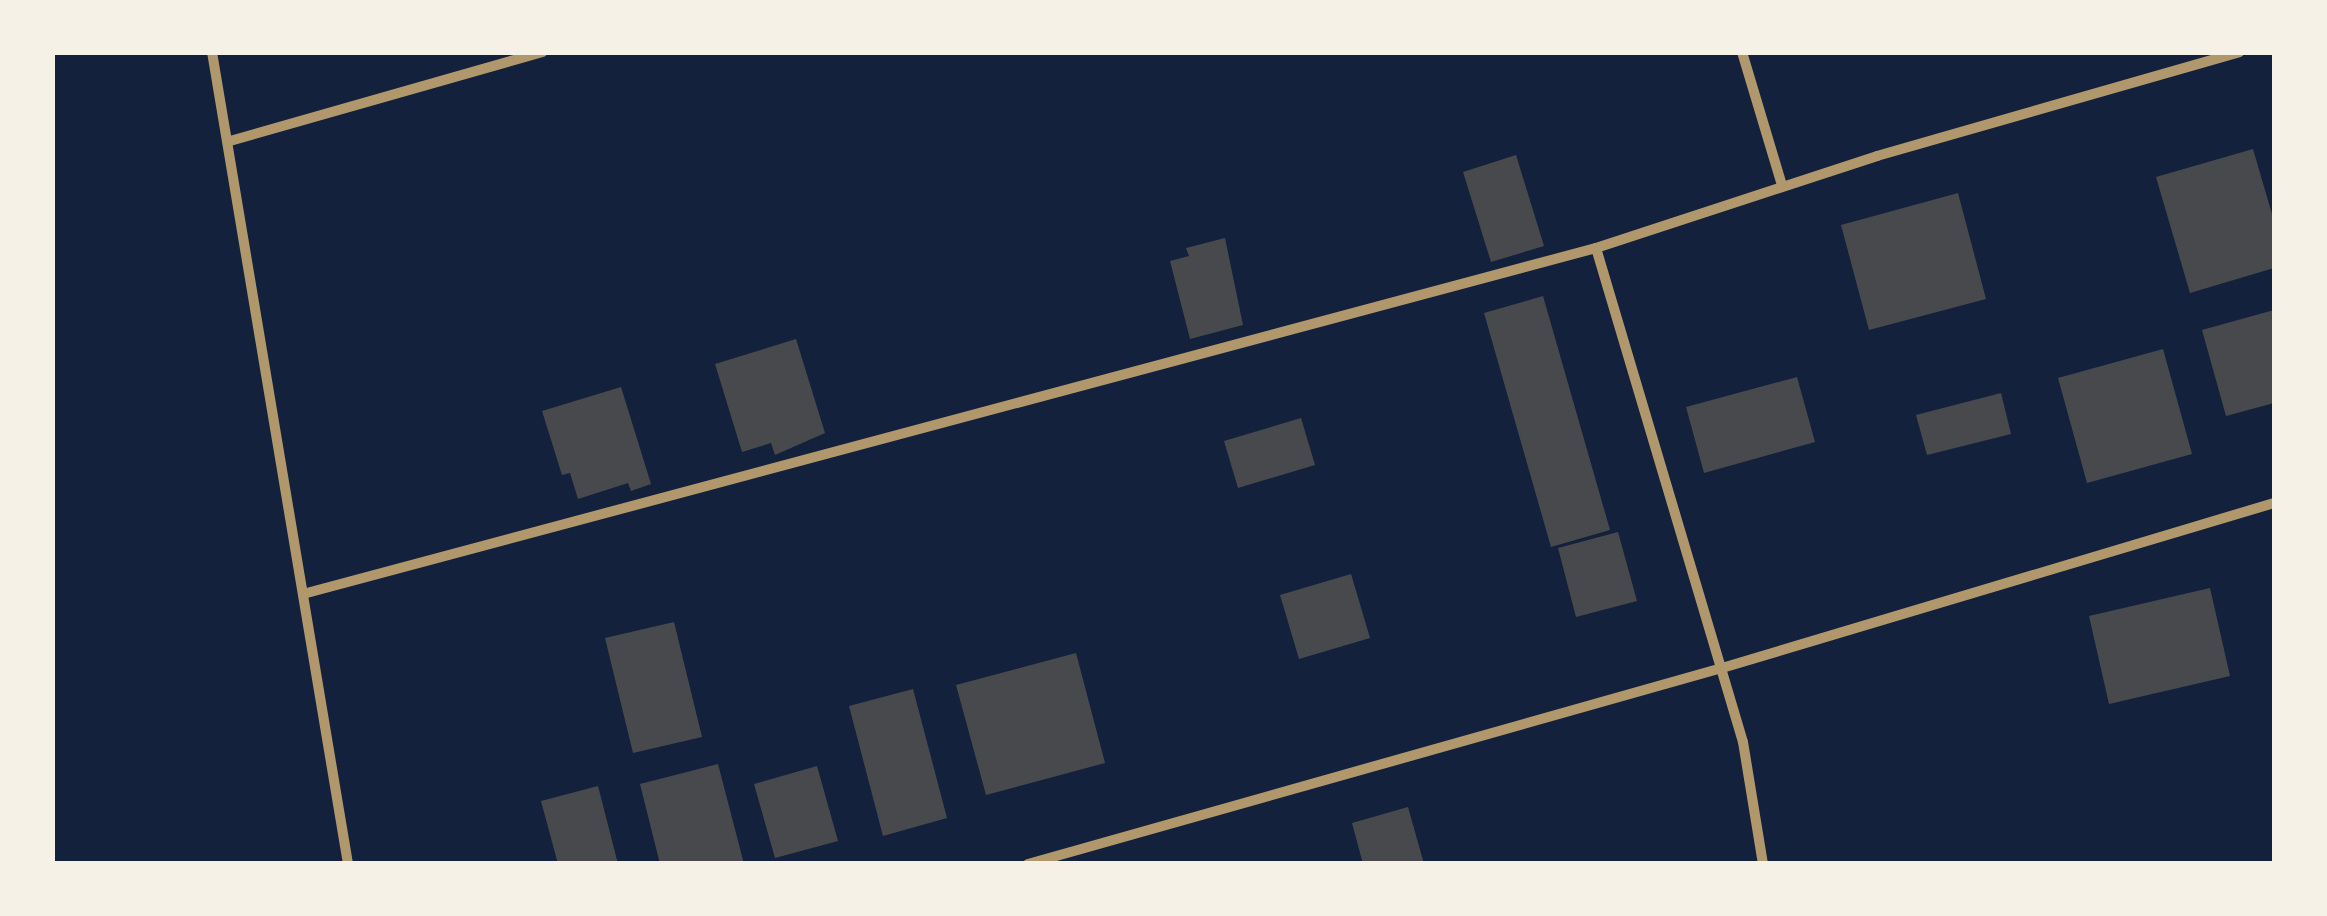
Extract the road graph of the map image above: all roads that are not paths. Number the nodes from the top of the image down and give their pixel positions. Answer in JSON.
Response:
{"nodes":[{"id":1,"x":212,"y":52,"type":"edge"},
{"id":2,"x":543,"y":52,"type":"edge"},
{"id":3,"x":1742,"y":52,"type":"edge"},
{"id":4,"x":2239,"y":52,"type":"edge"},
{"id":5,"x":230,"y":141,"type":"junction"},
{"id":6,"x":1782,"y":186,"type":"junction"},
{"id":7,"x":1596,"y":248,"type":"junction"},
{"id":8,"x":2274,"y":503,"type":"edge"},
{"id":9,"x":303,"y":594,"type":"junction"},
{"id":10,"x":1722,"y":668,"type":"junction"},
{"id":11,"x":348,"y":864,"type":"edge"},
{"id":12,"x":1028,"y":864,"type":"edge"},
{"id":13,"x":1762,"y":864,"type":"edge"}],
"edges":[{"from":1,"to":5,"type":"street"},
{"from":2,"to":5,"type":"street"},
{"from":3,"to":6,"type":"street"},
{"from":4,"to":6,"type":"street"},
{"from":5,"to":9,"type":"street"},
{"from":6,"to":7,"type":"street"},
{"from":7,"to":9,"type":"street"},
{"from":7,"to":10,"type":"street"},
{"from":8,"to":10,"type":"street"},
{"from":9,"to":11,"type":"street"},
{"from":10,"to":12,"type":"street"},
{"from":10,"to":13,"type":"street"}]}
